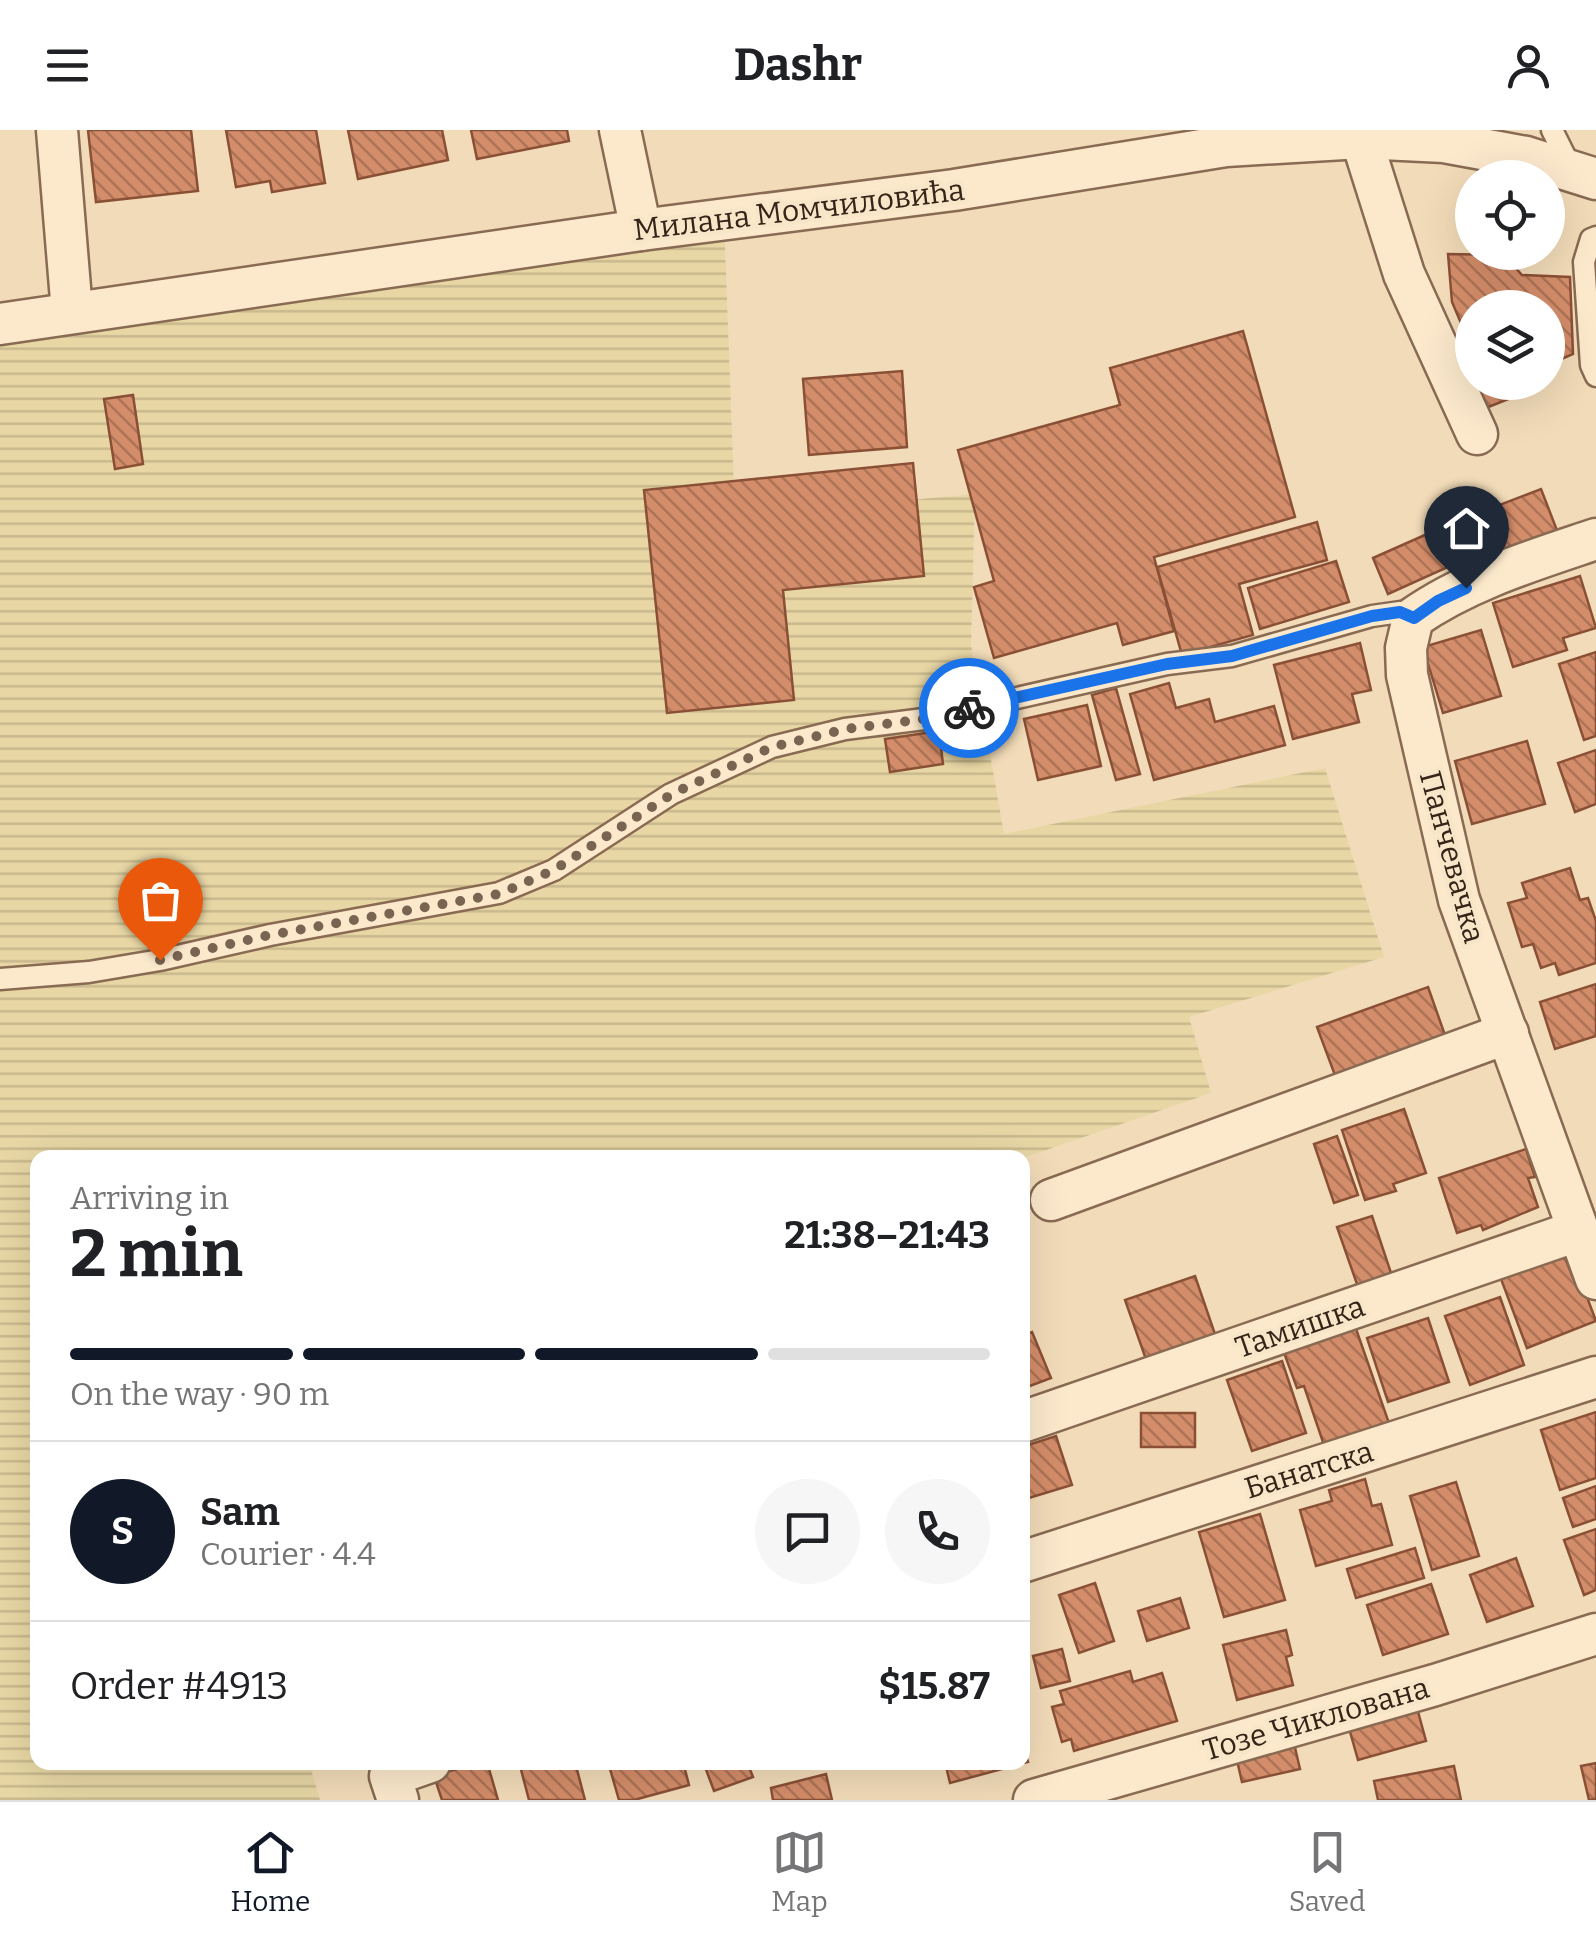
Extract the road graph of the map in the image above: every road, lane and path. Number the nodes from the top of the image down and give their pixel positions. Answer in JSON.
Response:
{"nodes":[{"id":1,"x":56,"y":130,"type":"edge"},
{"id":2,"x":620,"y":130,"type":"edge"},
{"id":3,"x":1552,"y":130,"type":"edge"},
{"id":4,"x":1225,"y":138,"type":"edge"},
{"id":5,"x":1361,"y":138,"type":"junction"},
{"id":6,"x":1585,"y":175,"type":"edge"},
{"id":7,"x":641,"y":230,"type":"junction"},
{"id":8,"x":1596,"y":237,"type":"edge"},
{"id":9,"x":72,"y":312,"type":"junction"},
{"id":10,"x":0,"y":324,"type":"edge"},
{"id":11,"x":1596,"y":376,"type":"edge"},
{"id":12,"x":1477,"y":434,"type":"dead end"},
{"id":13,"x":1596,"y":538,"type":"edge"},
{"id":14,"x":1414,"y":618,"type":"junction"},
{"id":15,"x":0,"y":979,"type":"edge"},
{"id":16,"x":1508,"y":1033,"type":"junction"},
{"id":17,"x":1051,"y":1200,"type":"dead end"},
{"id":18,"x":1577,"y":1231,"type":"junction"},
{"id":19,"x":1596,"y":1279,"type":"edge"},
{"id":20,"x":1596,"y":1377,"type":"edge"},
{"id":21,"x":1030,"y":1419,"type":"edge"},
{"id":22,"x":1030,"y":1559,"type":"edge"},
{"id":23,"x":1596,"y":1634,"type":"edge"},
{"id":24,"x":419,"y":1770,"type":"edge"},
{"id":25,"x":394,"y":1788,"type":"edge"},
{"id":26,"x":1034,"y":1800,"type":"edge"}],
"edges":[{"from":1,"to":9,"type":"street"},
{"from":2,"to":7,"type":"street"},
{"from":3,"to":6,"type":"lane"},
{"from":4,"to":5,"type":"street","name":"Милана Момчиловића"},
{"from":4,"to":7,"type":"street","name":"Милана Момчиловића"},
{"from":5,"to":6,"type":"street","name":"Милана Момчиловића"},
{"from":5,"to":12,"type":"street"},
{"from":7,"to":9,"type":"street","name":"Милана Момчиловића"},
{"from":8,"to":11,"type":"lane"},
{"from":9,"to":10,"type":"street","name":"Милана Момчиловића"},
{"from":13,"to":14,"type":"street"},
{"from":14,"to":15,"type":"lane"},
{"from":14,"to":16,"type":"street","name":"Панчевачка"},
{"from":16,"to":17,"type":"street"},
{"from":16,"to":18,"type":"street","name":"Панчевачка"},
{"from":18,"to":19,"type":"street","name":"Панчевачка"},
{"from":18,"to":21,"type":"street","name":"Тамишка"},
{"from":20,"to":22,"type":"street","name":"Банатска"},
{"from":23,"to":26,"type":"street","name":"Тозе Чиклована"},
{"from":24,"to":25,"type":"street"}]}
